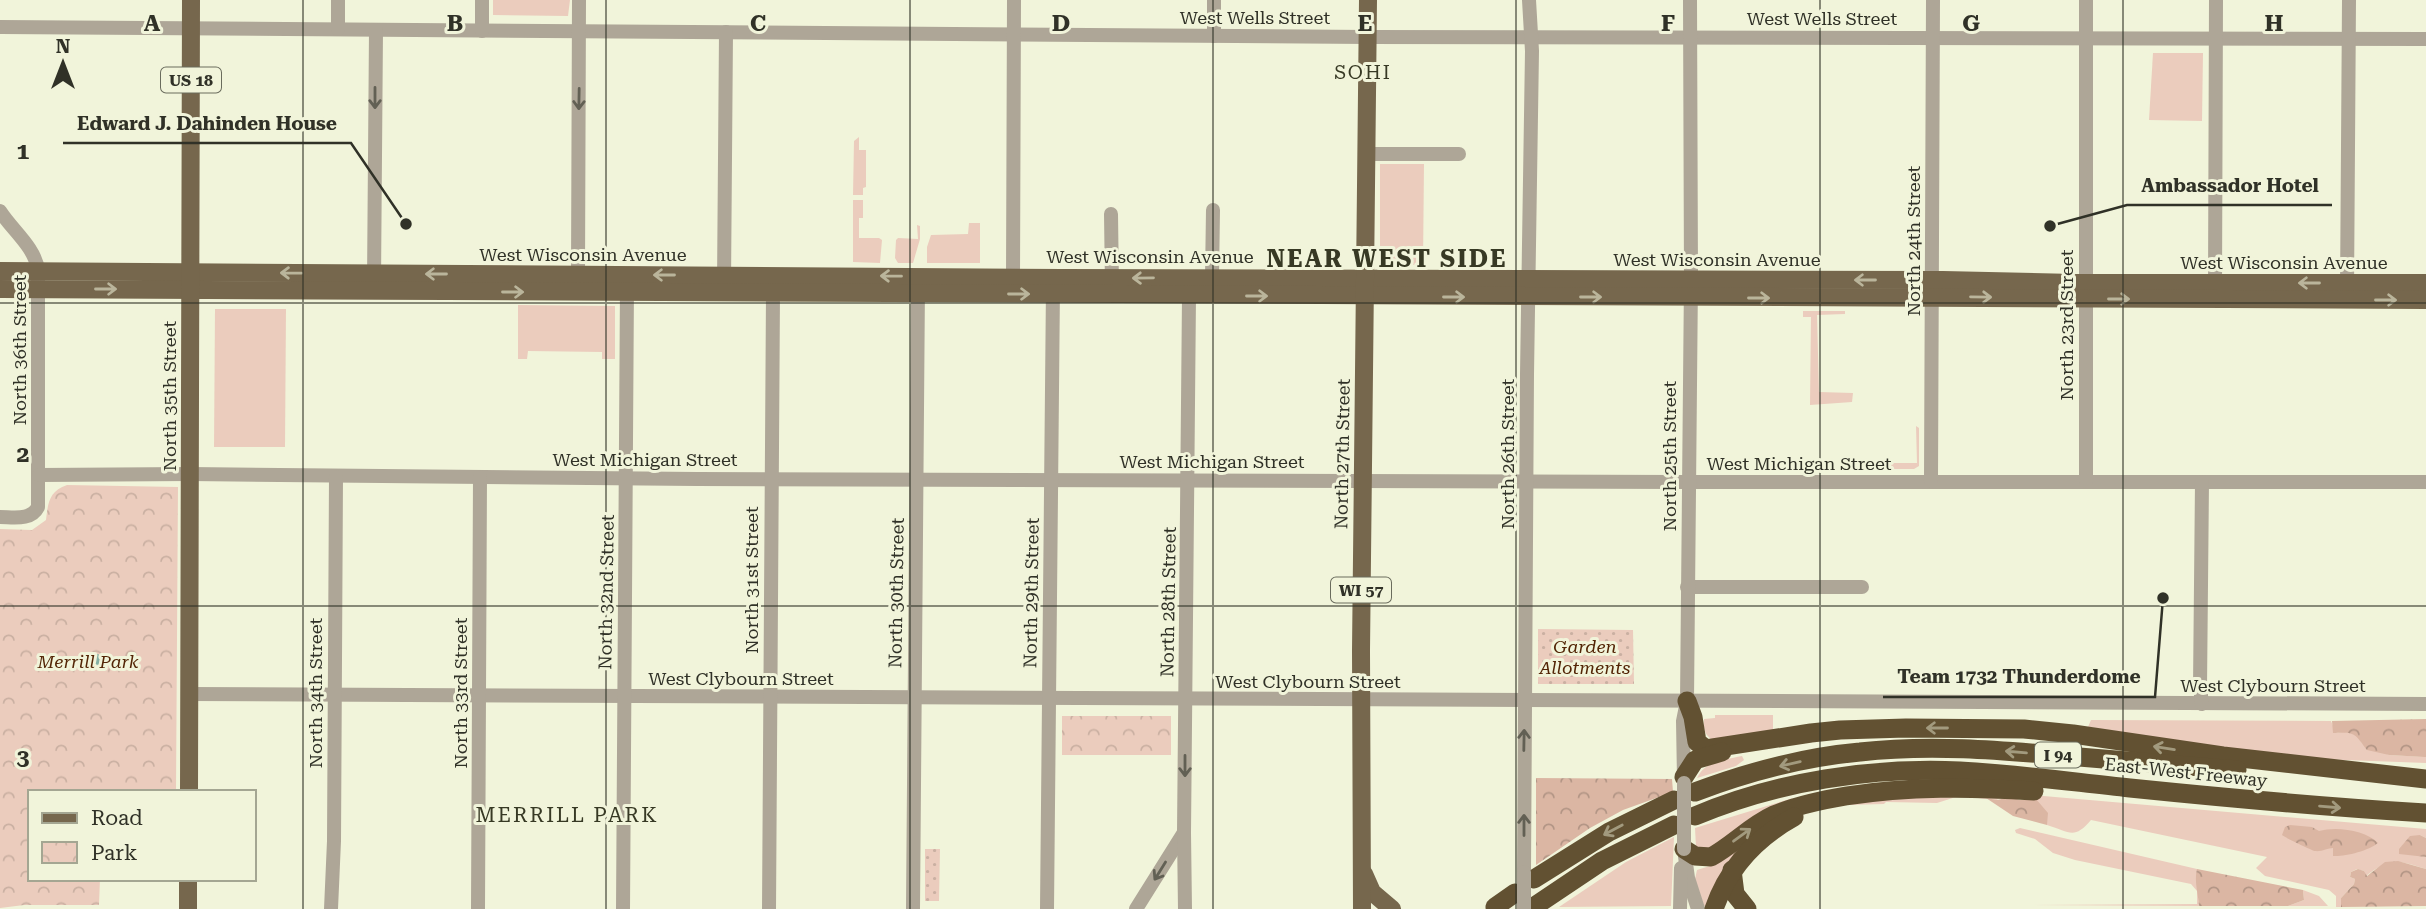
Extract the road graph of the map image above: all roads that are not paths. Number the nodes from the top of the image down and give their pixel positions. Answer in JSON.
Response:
{"nodes":[{"id":1,"x":191,"y":0,"type":"edge"},
{"id":2,"x":338,"y":0,"type":"edge"},
{"id":3,"x":482,"y":0,"type":"edge"},
{"id":4,"x":579,"y":0,"type":"edge"},
{"id":5,"x":1014,"y":0,"type":"edge"},
{"id":6,"x":1214,"y":0,"type":"edge"},
{"id":7,"x":1368,"y":0,"type":"edge"},
{"id":8,"x":1529,"y":0,"type":"edge"},
{"id":9,"x":1690,"y":0,"type":"edge"},
{"id":10,"x":1933,"y":0,"type":"edge"},
{"id":11,"x":2086,"y":0,"type":"edge"},
{"id":12,"x":2216,"y":0,"type":"edge"},
{"id":13,"x":2348,"y":0,"type":"edge"},
{"id":14,"x":0,"y":27,"type":"edge"},
{"id":15,"x":191,"y":28,"type":"junction"},
{"id":16,"x":338,"y":29,"type":"junction"},
{"id":17,"x":376,"y":30,"type":"junction"},
{"id":18,"x":482,"y":31,"type":"junction"},
{"id":19,"x":579,"y":31,"type":"junction"},
{"id":20,"x":726,"y":32,"type":"junction"},
{"id":21,"x":1014,"y":35,"type":"junction"},
{"id":22,"x":1214,"y":36,"type":"junction"},
{"id":23,"x":1368,"y":37,"type":"junction"},
{"id":24,"x":1691,"y":37,"type":"junction"},
{"id":25,"x":1933,"y":37,"type":"junction"},
{"id":26,"x":2086,"y":37,"type":"junction"},
{"id":27,"x":2215,"y":37,"type":"junction"},
{"id":28,"x":1530,"y":38,"type":"junction"},
{"id":29,"x":2348,"y":39,"type":"junction"},
{"id":30,"x":2426,"y":39,"type":"edge"},
{"id":31,"x":1459,"y":153,"type":"dead end"},
{"id":32,"x":1366,"y":154,"type":"junction"},
{"id":33,"x":1213,"y":210,"type":"dead end"},
{"id":34,"x":0,"y":211,"type":"edge"},
{"id":35,"x":1111,"y":214,"type":"dead end"},
{"id":36,"x":5,"y":223,"type":"edge"},
{"id":37,"x":38,"y":270,"type":"junction"},
{"id":38,"x":0,"y":271,"type":"edge"},
{"id":39,"x":578,"y":275,"type":"junction"},
{"id":40,"x":1013,"y":277,"type":"junction"},
{"id":41,"x":1220,"y":277,"type":"junction"},
{"id":42,"x":1691,"y":279,"type":"junction"},
{"id":43,"x":190,"y":281,"type":"junction"},
{"id":44,"x":374,"y":283,"type":"junction"},
{"id":45,"x":2426,"y":283,"type":"edge"},
{"id":46,"x":626,"y":284,"type":"junction"},
{"id":47,"x":724,"y":284,"type":"junction"},
{"id":48,"x":918,"y":285,"type":"junction"},
{"id":49,"x":1053,"y":286,"type":"junction"},
{"id":50,"x":1112,"y":286,"type":"junction"},
{"id":51,"x":1365,"y":287,"type":"junction"},
{"id":52,"x":1528,"y":288,"type":"junction"},
{"id":53,"x":1933,"y":288,"type":"junction"},
{"id":54,"x":0,"y":289,"type":"edge"},
{"id":55,"x":38,"y":289,"type":"junction"},
{"id":56,"x":2085,"y":291,"type":"junction"},
{"id":57,"x":2215,"y":291,"type":"junction"},
{"id":58,"x":2347,"y":292,"type":"junction"},
{"id":59,"x":773,"y":293,"type":"junction"},
{"id":60,"x":1189,"y":296,"type":"junction"},
{"id":61,"x":1690,"y":298,"type":"junction"},
{"id":62,"x":2426,"y":300,"type":"edge"},
{"id":63,"x":190,"y":474,"type":"junction"},
{"id":64,"x":39,"y":475,"type":"junction"},
{"id":65,"x":335,"y":477,"type":"junction"},
{"id":66,"x":480,"y":477,"type":"junction"},
{"id":67,"x":917,"y":478,"type":"junction"},
{"id":68,"x":626,"y":479,"type":"junction"},
{"id":69,"x":770,"y":479,"type":"junction"},
{"id":70,"x":1052,"y":479,"type":"junction"},
{"id":71,"x":1188,"y":480,"type":"junction"},
{"id":72,"x":1363,"y":481,"type":"junction"},
{"id":73,"x":1526,"y":481,"type":"junction"},
{"id":74,"x":1931,"y":481,"type":"junction"},
{"id":75,"x":2086,"y":481,"type":"junction"},
{"id":76,"x":1688,"y":482,"type":"junction"},
{"id":77,"x":2202,"y":482,"type":"junction"},
{"id":78,"x":2426,"y":482,"type":"edge"},
{"id":79,"x":0,"y":517,"type":"edge"},
{"id":80,"x":1687,"y":587,"type":"junction"},
{"id":81,"x":1862,"y":587,"type":"dead end"},
{"id":82,"x":189,"y":694,"type":"junction"},
{"id":83,"x":333,"y":696,"type":"junction"},
{"id":84,"x":479,"y":696,"type":"junction"},
{"id":85,"x":625,"y":697,"type":"junction"},
{"id":86,"x":769,"y":698,"type":"junction"},
{"id":87,"x":914,"y":698,"type":"junction"},
{"id":88,"x":1049,"y":699,"type":"junction"},
{"id":89,"x":1186,"y":700,"type":"junction"},
{"id":90,"x":1361,"y":700,"type":"junction"},
{"id":91,"x":1687,"y":701,"type":"junction"},
{"id":92,"x":1524,"y":702,"type":"junction"},
{"id":93,"x":2426,"y":704,"type":"edge"},
{"id":94,"x":2202,"y":705,"type":"junction"},
{"id":95,"x":1749,"y":743,"type":"junction"},
{"id":96,"x":2426,"y":779,"type":"edge"},
{"id":97,"x":2426,"y":786,"type":"edge"},
{"id":98,"x":1684,"y":788,"type":"junction"},
{"id":99,"x":189,"y":790,"type":"edge"},
{"id":100,"x":1851,"y":796,"type":"junction"},
{"id":101,"x":2263,"y":801,"type":"junction"},
{"id":102,"x":2426,"y":813,"type":"edge"},
{"id":103,"x":1695,"y":816,"type":"dead end"},
{"id":104,"x":1674,"y":825,"type":"dead end"},
{"id":105,"x":1184,"y":833,"type":"junction"},
{"id":106,"x":1684,"y":849,"type":"junction"},
{"id":107,"x":1362,"y":870,"type":"junction"},
{"id":108,"x":1732,"y":870,"type":"junction"},
{"id":109,"x":1529,"y":876,"type":"junction"},
{"id":110,"x":188,"y":881,"type":"edge"},
{"id":111,"x":1525,"y":903,"type":"edge"},
{"id":112,"x":1495,"y":906,"type":"dead end"},
{"id":113,"x":188,"y":909,"type":"edge"},
{"id":114,"x":331,"y":909,"type":"edge"},
{"id":115,"x":478,"y":909,"type":"edge"},
{"id":116,"x":623,"y":909,"type":"edge"},
{"id":117,"x":769,"y":909,"type":"edge"},
{"id":118,"x":913,"y":909,"type":"edge"},
{"id":119,"x":1047,"y":909,"type":"edge"},
{"id":120,"x":1136,"y":909,"type":"edge"},
{"id":121,"x":1185,"y":909,"type":"edge"},
{"id":122,"x":1362,"y":909,"type":"edge"},
{"id":123,"x":1392,"y":909,"type":"edge"},
{"id":124,"x":1680,"y":909,"type":"edge"},
{"id":125,"x":1698,"y":909,"type":"edge"},
{"id":126,"x":1714,"y":909,"type":"edge"},
{"id":127,"x":1747,"y":909,"type":"edge"}],
"edges":[{"from":1,"to":15,"type":"main road","name":"North 35th Street","number":"US 18"},
{"from":2,"to":16,"type":"street"},
{"from":3,"to":18,"type":"street"},
{"from":4,"to":19,"type":"street"},
{"from":5,"to":21,"type":"street"},
{"from":6,"to":22,"type":"street"},
{"from":7,"to":23,"type":"main road","name":"North 27th Street","number":"WI 57"},
{"from":8,"to":28,"type":"street","name":"North 26th Street"},
{"from":9,"to":24,"type":"street","name":"North 25th Street"},
{"from":10,"to":25,"type":"street","name":"North 24th Street"},
{"from":11,"to":26,"type":"street","name":"North 23rd Street"},
{"from":12,"to":27,"type":"street"},
{"from":13,"to":29,"type":"street"},
{"from":14,"to":15,"type":"street","name":"West Wells Street"},
{"from":15,"to":16,"type":"street","name":"West Wells Street"},
{"from":15,"to":43,"type":"main road","name":"North 35th Street","number":"US 18"},
{"from":16,"to":17,"type":"street","name":"West Wells Street"},
{"from":17,"to":18,"type":"street","name":"West Wells Street"},
{"from":17,"to":44,"type":"street","one_way":true},
{"from":18,"to":19,"type":"street","name":"West Wells Street"},
{"from":19,"to":20,"type":"street","name":"West Wells Street"},
{"from":19,"to":39,"type":"street","one_way":true},
{"from":20,"to":21,"type":"street","name":"West Wells Street"},
{"from":20,"to":47,"type":"street"},
{"from":21,"to":22,"type":"street","name":"West Wells Street"},
{"from":21,"to":40,"type":"street"},
{"from":22,"to":23,"type":"street","name":"West Wells Street"},
{"from":23,"to":28,"type":"street","name":"West Wells Street"},
{"from":23,"to":32,"type":"main road","name":"North 27th Street","number":"WI 57"},
{"from":24,"to":25,"type":"street","name":"West Wells Street"},
{"from":24,"to":28,"type":"street","name":"West Wells Street"},
{"from":24,"to":42,"type":"street","name":"North 25th Street"},
{"from":25,"to":26,"type":"street","name":"West Wells Street"},
{"from":25,"to":53,"type":"street","name":"North 24th Street"},
{"from":26,"to":27,"type":"street","name":"West Wells Street"},
{"from":26,"to":56,"type":"street","name":"North 23rd Street"},
{"from":27,"to":29,"type":"street","name":"West Wells Street"},
{"from":27,"to":57,"type":"street"},
{"from":28,"to":52,"type":"street","name":"North 26th Street"},
{"from":29,"to":30,"type":"street","name":"West Wells Street"},
{"from":29,"to":58,"type":"street"},
{"from":31,"to":32,"type":"street"},
{"from":32,"to":51,"type":"main road","name":"North 27th Street","number":"WI 57"},
{"from":33,"to":41,"type":"street"},
{"from":34,"to":36,"type":"street","name":"North 36th Street"},
{"from":35,"to":50,"type":"street"},
{"from":36,"to":37,"type":"street","name":"North 36th Street"},
{"from":37,"to":38,"type":"main road","name":"West Wisconsin Avenue"},
{"from":37,"to":43,"type":"main road","name":"West Wisconsin Avenue"},
{"from":37,"to":55,"type":"street","name":"North 36th Street"},
{"from":39,"to":44,"type":"main road","name":"West Wisconsin Avenue","one_way":true},
{"from":39,"to":46,"type":"main road","name":"West Wisconsin Avenue"},
{"from":40,"to":48,"type":"main road","name":"West Wisconsin Avenue"},
{"from":40,"to":49,"type":"main road","name":"West Wisconsin Avenue"},
{"from":41,"to":50,"type":"main road","name":"West Wisconsin Avenue","one_way":true},
{"from":41,"to":51,"type":"main road","name":"West Wisconsin Avenue"},
{"from":41,"to":60,"type":"main road"},
{"from":42,"to":52,"type":"main road","name":"West Wisconsin Avenue"},
{"from":53,"to":42,"type":"main road","name":"West Wisconsin Avenue","one_way":true},
{"from":42,"to":61,"type":"street","name":"North 25th Street"},
{"from":43,"to":44,"type":"main road","name":"West Wisconsin Avenue"},
{"from":55,"to":43,"type":"main road","name":"West Wisconsin Avenue","one_way":true},
{"from":43,"to":63,"type":"main road","name":"North 35th Street"},
{"from":44,"to":46,"type":"main road","name":"West Wisconsin Avenue","one_way":true},
{"from":45,"to":58,"type":"main road","name":"West Wisconsin Avenue"},
{"from":46,"to":47,"type":"main road","name":"West Wisconsin Avenue"},
{"from":46,"to":68,"type":"street","name":"North 32nd Street"},
{"from":48,"to":47,"type":"main road","name":"West Wisconsin Avenue","one_way":true},
{"from":47,"to":59,"type":"main road","name":"West Wisconsin Avenue"},
{"from":48,"to":49,"type":"main road","name":"West Wisconsin Avenue","one_way":true},
{"from":48,"to":59,"type":"main road","name":"West Wisconsin Avenue"},
{"from":48,"to":67,"type":"street","name":"North 30th Street"},
{"from":49,"to":50,"type":"main road","name":"West Wisconsin Avenue"},
{"from":49,"to":70,"type":"street","name":"North 29th Street"},
{"from":50,"to":60,"type":"main road","name":"West Wisconsin Avenue"},
{"from":51,"to":52,"type":"main road","name":"West Wisconsin Avenue"},
{"from":60,"to":51,"type":"main road","name":"West Wisconsin Avenue","one_way":true},
{"from":51,"to":72,"type":"main road","name":"North 27th Street","number":"WI 57"},
{"from":52,"to":61,"type":"main road","name":"West Wisconsin Avenue","one_way":true},
{"from":52,"to":73,"type":"street","name":"North 26th Street"},
{"from":53,"to":56,"type":"main road","name":"West Wisconsin Avenue"},
{"from":61,"to":53,"type":"main road","name":"West Wisconsin Avenue","one_way":true},
{"from":53,"to":74,"type":"street","name":"North 24th Street"},
{"from":54,"to":55,"type":"main road","name":"West Wisconsin Avenue"},
{"from":55,"to":64,"type":"street","name":"North 36th Street"},
{"from":56,"to":57,"type":"main road","name":"West Wisconsin Avenue"},
{"from":56,"to":75,"type":"street","name":"North 23rd Street"},
{"from":57,"to":58,"type":"main road","name":"West Wisconsin Avenue"},
{"from":58,"to":62,"type":"main road","name":"West Wisconsin Avenue","one_way":true},
{"from":59,"to":69,"type":"street","name":"North 31st Street"},
{"from":60,"to":71,"type":"street","name":"North 28th Street"},
{"from":61,"to":76,"type":"street","name":"North 25th Street"},
{"from":63,"to":64,"type":"street","name":"West Michigan Street"},
{"from":63,"to":65,"type":"street","name":"West Michigan Street"},
{"from":63,"to":82,"type":"main road","name":"North 35th Street"},
{"from":64,"to":79,"type":"street","name":"North 36th Street"},
{"from":65,"to":66,"type":"street","name":"West Michigan Street"},
{"from":65,"to":83,"type":"street","name":"North 34th Street"},
{"from":66,"to":68,"type":"street","name":"West Michigan Street"},
{"from":66,"to":84,"type":"street","name":"North 33rd Street"},
{"from":67,"to":69,"type":"street","name":"West Michigan Street"},
{"from":67,"to":70,"type":"street","name":"West Michigan Street"},
{"from":67,"to":87,"type":"street","name":"North 30th Street"},
{"from":68,"to":69,"type":"street","name":"West Michigan Street"},
{"from":68,"to":85,"type":"street","name":"North 32nd Street"},
{"from":69,"to":86,"type":"street","name":"North 31st Street"},
{"from":70,"to":71,"type":"street","name":"West Michigan Street"},
{"from":70,"to":88,"type":"street","name":"North 29th Street"},
{"from":71,"to":72,"type":"street","name":"West Michigan Street"},
{"from":71,"to":89,"type":"street","name":"North 28th Street"},
{"from":72,"to":73,"type":"street","name":"West Michigan Street"},
{"from":72,"to":90,"type":"main road","name":"North 27th Street","number":"WI 57"},
{"from":73,"to":76,"type":"street","name":"West Michigan Street"},
{"from":73,"to":92,"type":"street","name":"North 26th Street"},
{"from":74,"to":75,"type":"street","name":"West Michigan Street"},
{"from":74,"to":76,"type":"street","name":"West Michigan Street"},
{"from":75,"to":77,"type":"street","name":"West Michigan Street"},
{"from":76,"to":80,"type":"street","name":"North 25th Street"},
{"from":77,"to":78,"type":"street","name":"West Michigan Street"},
{"from":77,"to":94,"type":"street"},
{"from":80,"to":81,"type":"street"},
{"from":80,"to":91,"type":"street","name":"North 25th Street"},
{"from":82,"to":83,"type":"street","name":"West Clybourn Street"},
{"from":82,"to":99,"type":"main road","name":"North 35th Street"},
{"from":83,"to":84,"type":"street","name":"West Clybourn Street"},
{"from":83,"to":114,"type":"street","name":"North 34th Street"},
{"from":84,"to":85,"type":"street","name":"West Clybourn Street"},
{"from":84,"to":115,"type":"street","name":"North 33rd Street"},
{"from":85,"to":86,"type":"street","name":"West Clybourn Street"},
{"from":85,"to":116,"type":"street","name":"North 32nd Street"},
{"from":86,"to":87,"type":"street","name":"West Clybourn Street"},
{"from":86,"to":117,"type":"street","name":"North 31st Street"},
{"from":87,"to":88,"type":"street","name":"West Clybourn Street"},
{"from":87,"to":118,"type":"street","name":"North 30th Street"},
{"from":88,"to":89,"type":"street","name":"West Clybourn Street"},
{"from":88,"to":119,"type":"street","name":"North 29th Street"},
{"from":89,"to":90,"type":"street","name":"West Clybourn Street"},
{"from":89,"to":105,"type":"street","name":"North 28th Street","one_way":true},
{"from":90,"to":92,"type":"street","name":"West Clybourn Street"},
{"from":90,"to":107,"type":"main road","name":"North 27th Street","number":"WI 57"},
{"from":91,"to":92,"type":"street","name":"West Clybourn Street"},
{"from":91,"to":94,"type":"street","name":"West Clybourn Street"},
{"from":91,"to":95,"type":"highway"},
{"from":91,"to":98,"type":"street","name":"North 25th Street"},
{"from":109,"to":92,"type":"street","name":"North 26th Street","one_way":true},
{"from":93,"to":94,"type":"street","name":"West Clybourn Street"},
{"from":96,"to":95,"type":"highway","one_way":true},
{"from":95,"to":98,"type":"highway"},
{"from":97,"to":98,"type":"highway","name":"East-West Freeway","number":"I 94","one_way":true},
{"from":98,"to":106,"type":"street","name":"North 25th Street","bridge":true},
{"from":98,"to":109,"type":"highway","name":"East-West Freeway","number":"I 94","one_way":true},
{"from":100,"to":101,"type":"highway"},
{"from":106,"to":100,"type":"highway","one_way":true},
{"from":100,"to":108,"type":"highway"},
{"from":101,"to":102,"type":"highway","name":"East-West Freeway","number":"I 94","one_way":true},
{"from":101,"to":103,"type":"highway","name":"East-West Freeway","number":"I 94"},
{"from":104,"to":111,"type":"highway"},
{"from":105,"to":120,"type":"street","one_way":true},
{"from":105,"to":121,"type":"street","name":"North 28th Street"},
{"from":106,"to":124,"type":"street"},
{"from":106,"to":125,"type":"street","name":"North 25th Street"},
{"from":107,"to":122,"type":"main road","name":"North 27th Street","number":"WI 57"},
{"from":107,"to":123,"type":"main road"},
{"from":108,"to":126,"type":"highway"},
{"from":108,"to":127,"type":"highway"},
{"from":109,"to":111,"type":"street","name":"North 26th Street","bridge":true},
{"from":110,"to":113,"type":"main road"},
{"from":111,"to":112,"type":"highway"}]}
